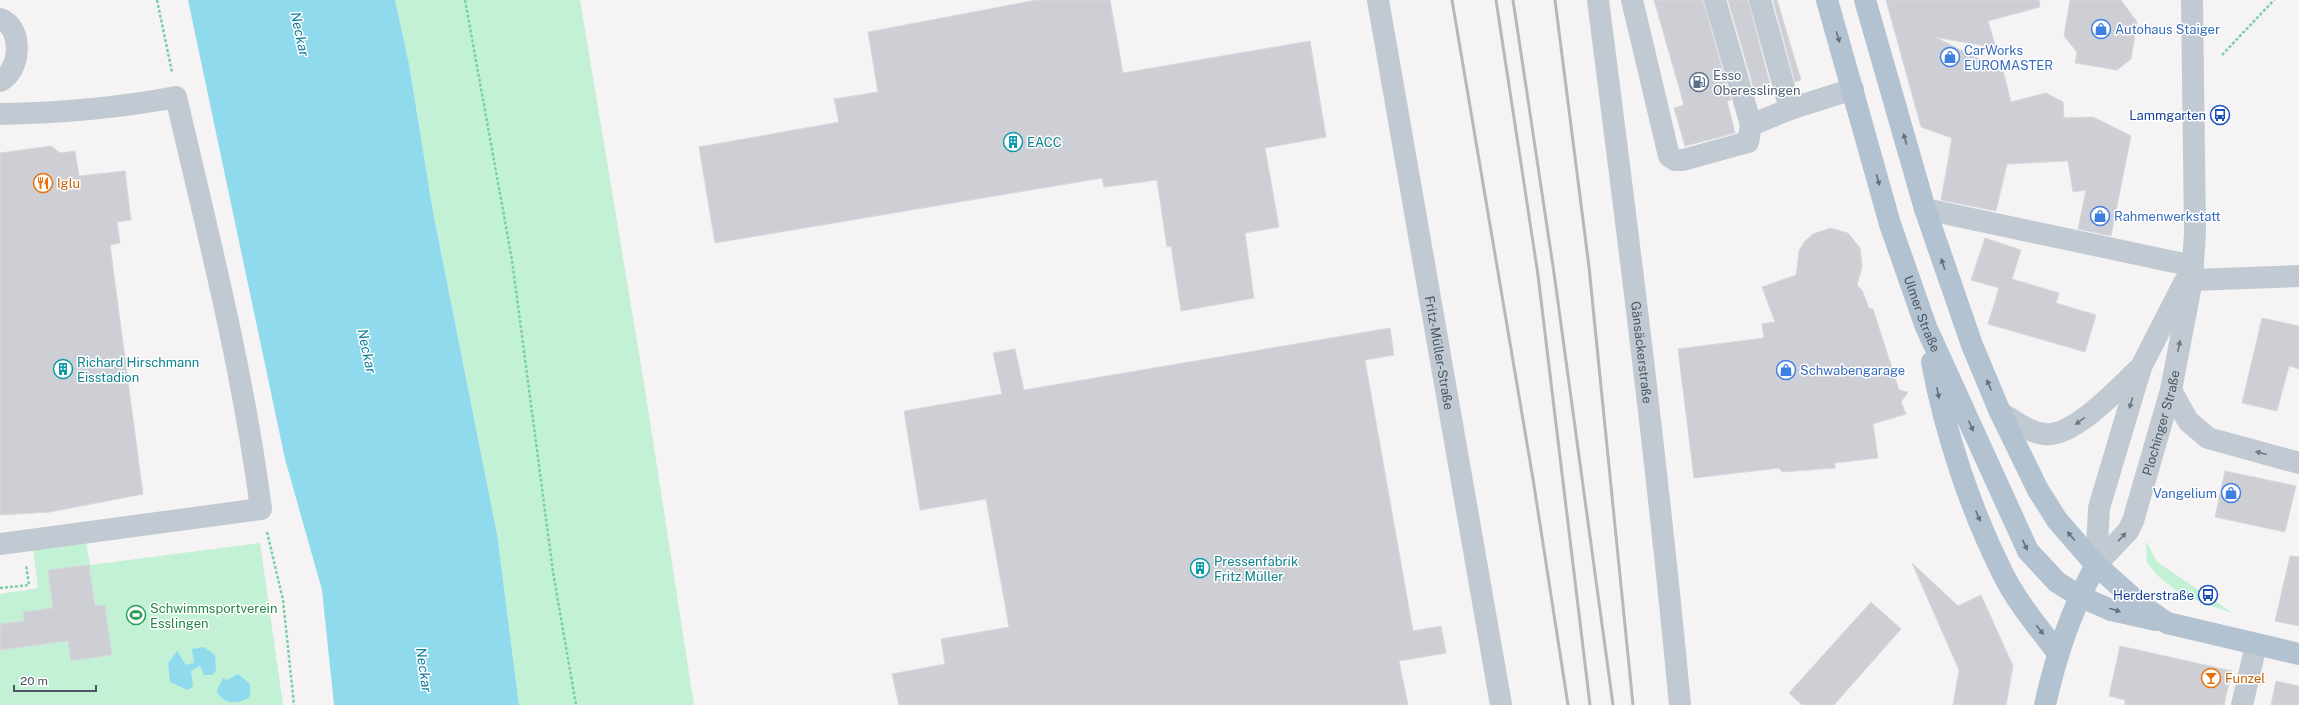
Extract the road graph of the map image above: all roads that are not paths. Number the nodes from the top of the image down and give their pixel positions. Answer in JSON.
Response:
{"nodes":[{"id":1,"x":1378,"y":0,"type":"edge"},
{"id":2,"x":1598,"y":0,"type":"edge"},
{"id":3,"x":1632,"y":0,"type":"edge"},
{"id":4,"x":1714,"y":0,"type":"edge"},
{"id":5,"x":1760,"y":0,"type":"edge"},
{"id":6,"x":1827,"y":0,"type":"edge"},
{"id":7,"x":1865,"y":0,"type":"edge"},
{"id":8,"x":2192,"y":0,"type":"edge"},
{"id":9,"x":0,"y":19,"type":"edge"},
{"id":10,"x":0,"y":81,"type":"edge"},
{"id":11,"x":1853,"y":89,"type":"junction"},
{"id":12,"x":1790,"y":108,"type":"junction"},
{"id":13,"x":0,"y":114,"type":"edge"},
{"id":14,"x":1751,"y":125,"type":"junction"},
{"id":15,"x":1925,"y":209,"type":"junction"},
{"id":16,"x":2193,"y":273,"type":"junction"},
{"id":17,"x":2299,"y":276,"type":"edge"},
{"id":18,"x":1926,"y":327,"type":"junction"},
{"id":19,"x":2141,"y":367,"type":"junction"},
{"id":20,"x":2171,"y":390,"type":"junction"},
{"id":21,"x":2000,"y":412,"type":"junction"},
{"id":22,"x":2299,"y":463,"type":"edge"},
{"id":23,"x":0,"y":544,"type":"edge"},
{"id":24,"x":2096,"y":565,"type":"junction"},
{"id":25,"x":2079,"y":596,"type":"junction"},
{"id":26,"x":2163,"y":621,"type":"junction"},
{"id":27,"x":2256,"y":645,"type":"junction"},
{"id":28,"x":2058,"y":652,"type":"junction"},
{"id":29,"x":2299,"y":654,"type":"edge"},
{"id":30,"x":1500,"y":705,"type":"edge"},
{"id":31,"x":1680,"y":705,"type":"edge"},
{"id":32,"x":2045,"y":705,"type":"edge"},
{"id":33,"x":2242,"y":705,"type":"edge"}],
"edges":[{"from":1,"to":30,"type":"street","name":"Fritz-Müller-Straße"},
{"from":2,"to":31,"type":"street","name":"Gänsäckerstraße"},
{"from":3,"to":14,"type":"street"},
{"from":4,"to":14,"type":"street"},
{"from":5,"to":12,"type":"street"},
{"from":6,"to":11,"type":"main road","name":"Ulmer Straße","one_way":true},
{"from":15,"to":7,"type":"main road","one_way":true},
{"from":8,"to":16,"type":"street","name":"Plochinger Straße"},
{"from":9,"to":10,"type":"street"},
{"from":11,"to":12,"type":"street"},
{"from":11,"to":18,"type":"main road","name":"Ulmer Straße","one_way":true},
{"from":12,"to":14,"type":"street"},
{"from":13,"to":23,"type":"street"},
{"from":15,"to":16,"type":"street"},
{"from":21,"to":15,"type":"main road","one_way":true},
{"from":16,"to":17,"type":"street"},
{"from":16,"to":19,"type":"street","name":"Plochinger Straße"},
{"from":20,"to":16,"type":"street","name":"Plochinger Straße","one_way":true},
{"from":18,"to":25,"type":"main road","name":"Ulmer Straße","one_way":true},
{"from":18,"to":28,"type":"main road","one_way":true},
{"from":19,"to":21,"type":"street","one_way":true},
{"from":19,"to":24,"type":"street","name":"Plochinger Straße","one_way":true},
{"from":22,"to":20,"type":"street","one_way":true},
{"from":24,"to":20,"type":"street","name":"Plochinger Straße","one_way":true},
{"from":24,"to":21,"type":"main road","one_way":true},
{"from":24,"to":25,"type":"main road","name":"Plochinger Straße"},
{"from":24,"to":26,"type":"main road"},
{"from":25,"to":26,"type":"main road","name":"Ulmer Straße","one_way":true},
{"from":25,"to":28,"type":"main road","name":"Plochinger Straße"},
{"from":26,"to":27,"type":"main road","name":"Ulmer Straße"},
{"from":27,"to":29,"type":"main road","name":"Ulmer Straße"},
{"from":27,"to":33,"type":"street"},
{"from":28,"to":32,"type":"main road","name":"Plochinger Straße"}]}
